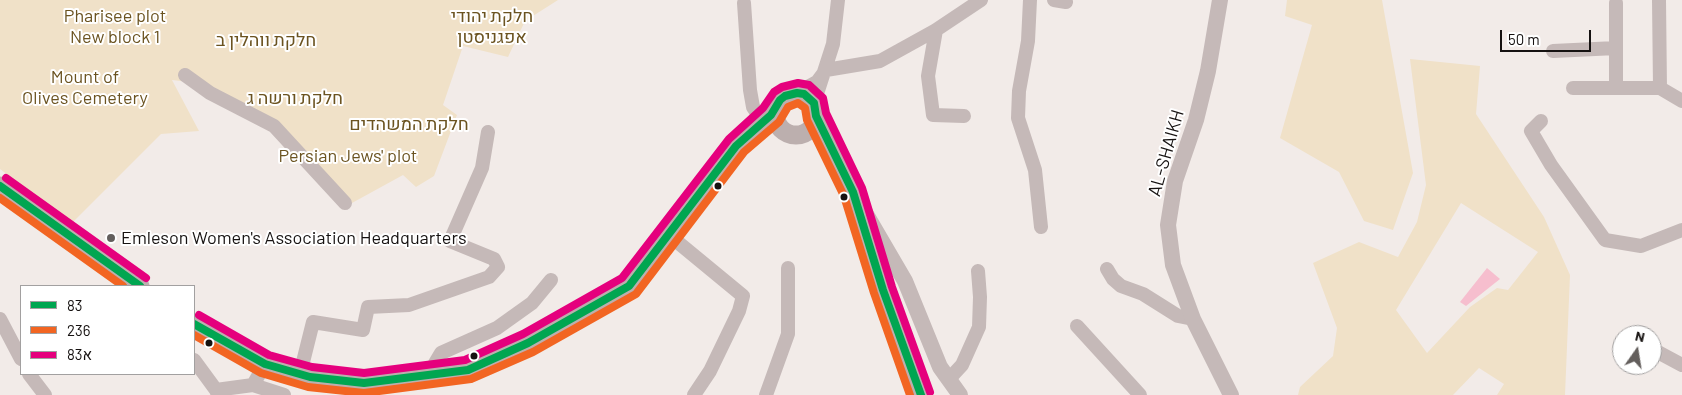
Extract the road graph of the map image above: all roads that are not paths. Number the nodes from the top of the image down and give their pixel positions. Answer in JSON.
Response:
{"nodes":[{"id":1,"x":838,"y":0,"type":"edge"},
{"id":2,"x":981,"y":0,"type":"edge"},
{"id":3,"x":1030,"y":0,"type":"edge"},
{"id":4,"x":1220,"y":0,"type":"edge"},
{"id":5,"x":1659,"y":0,"type":"edge"},
{"id":6,"x":744,"y":3,"type":"dead end"},
{"id":7,"x":1616,"y":3,"type":"dead end"},
{"id":8,"x":936,"y":30,"type":"junction"},
{"id":9,"x":1616,"y":48,"type":"junction"},
{"id":10,"x":1553,"y":51,"type":"dead end"},
{"id":11,"x":826,"y":70,"type":"junction"},
{"id":12,"x":185,"y":75,"type":"dead end"},
{"id":13,"x":1616,"y":87,"type":"junction"},
{"id":14,"x":1573,"y":88,"type":"dead end"},
{"id":15,"x":1660,"y":88,"type":"junction"},
{"id":16,"x":797,"y":93,"type":"junction"},
{"id":17,"x":1682,"y":101,"type":"edge"},
{"id":18,"x":815,"y":110,"type":"junction"},
{"id":19,"x":769,"y":116,"type":"junction"},
{"id":20,"x":964,"y":116,"type":"dead end"},
{"id":21,"x":1541,"y":120,"type":"dead end"},
{"id":22,"x":488,"y":132,"type":"dead end"},
{"id":23,"x":791,"y":133,"type":"junction"},
{"id":24,"x":838,"y":158,"type":"junction"},
{"id":25,"x":726,"y":160,"type":"junction"},
{"id":26,"x":0,"y":186,"type":"edge"},
{"id":27,"x":853,"y":192,"type":"junction"},
{"id":28,"x":345,"y":203,"type":"dead end"},
{"id":29,"x":1041,"y":227,"type":"dead end"},
{"id":30,"x":1682,"y":230,"type":"edge"},
{"id":31,"x":669,"y":235,"type":"junction"},
{"id":32,"x":788,"y":268,"type":"dead end"},
{"id":33,"x":1107,"y":269,"type":"dead end"},
{"id":34,"x":978,"y":271,"type":"dead end"},
{"id":35,"x":550,"y":280,"type":"dead end"},
{"id":36,"x":139,"y":285,"type":"edge"},
{"id":37,"x":1193,"y":319,"type":"junction"},
{"id":38,"x":0,"y":320,"type":"edge"},
{"id":39,"x":195,"y":325,"type":"edge"},
{"id":40,"x":1077,"y":326,"type":"dead end"},
{"id":41,"x":1662,"y":354,"type":"edge"},
{"id":42,"x":20,"y":357,"type":"edge"},
{"id":43,"x":195,"y":361,"type":"edge"},
{"id":44,"x":265,"y":364,"type":"junction"},
{"id":45,"x":1682,"y":365,"type":"edge"},
{"id":46,"x":300,"y":374,"type":"junction"},
{"id":47,"x":30,"y":375,"type":"edge"},
{"id":48,"x":433,"y":375,"type":"junction"},
{"id":49,"x":949,"y":380,"type":"junction"},
{"id":50,"x":253,"y":385,"type":"junction"},
{"id":51,"x":217,"y":393,"type":"edge"},
{"id":52,"x":45,"y":395,"type":"edge"},
{"id":53,"x":284,"y":395,"type":"edge"},
{"id":54,"x":694,"y":395,"type":"edge"},
{"id":55,"x":766,"y":395,"type":"edge"},
{"id":56,"x":920,"y":395,"type":"edge"},
{"id":57,"x":960,"y":395,"type":"edge"},
{"id":58,"x":1140,"y":395,"type":"edge"},
{"id":59,"x":1231,"y":395,"type":"edge"}],
"edges":[{"from":1,"to":11,"type":"street"},
{"from":2,"to":8,"type":"street"},
{"from":3,"to":29,"type":"street"},
{"from":4,"to":37,"type":"street","name":"AL-SHAIKH"},
{"from":5,"to":15,"type":"street"},
{"from":6,"to":19,"type":"street"},
{"from":7,"to":9,"type":"street"},
{"from":8,"to":11,"type":"street"},
{"from":8,"to":20,"type":"street"},
{"from":9,"to":10,"type":"street"},
{"from":9,"to":13,"type":"street"},
{"from":11,"to":16,"type":"street"},
{"from":11,"to":18,"type":"street"},
{"from":12,"to":28,"type":"street"},
{"from":13,"to":14,"type":"street"},
{"from":13,"to":15,"type":"street"},
{"from":15,"to":17,"type":"street"},
{"from":16,"to":18,"type":"main road"},
{"from":16,"to":19,"type":"main road"},
{"from":18,"to":23,"type":"main road"},
{"from":18,"to":24,"type":"main road"},
{"from":19,"to":23,"type":"main road"},
{"from":19,"to":25,"type":"main road"},
{"from":21,"to":30,"type":"street"},
{"from":22,"to":46,"type":"street"},
{"from":23,"to":24,"type":"main road"},
{"from":23,"to":25,"type":"main road"},
{"from":24,"to":27,"type":"main road"},
{"from":25,"to":31,"type":"main road"},
{"from":26,"to":36,"type":"main road"},
{"from":27,"to":49,"type":"street"},
{"from":27,"to":56,"type":"main road"},
{"from":31,"to":48,"type":"main road"},
{"from":31,"to":54,"type":"street"},
{"from":32,"to":55,"type":"street"},
{"from":33,"to":37,"type":"street"},
{"from":34,"to":49,"type":"street"},
{"from":35,"to":48,"type":"street"},
{"from":37,"to":59,"type":"street","name":"AL-SHAIKH"},
{"from":38,"to":42,"type":"street"},
{"from":39,"to":44,"type":"main road"},
{"from":40,"to":58,"type":"street"},
{"from":41,"to":45,"type":"street"},
{"from":43,"to":51,"type":"street"},
{"from":44,"to":46,"type":"main road"},
{"from":44,"to":50,"type":"street"},
{"from":46,"to":48,"type":"main road"},
{"from":47,"to":52,"type":"street"},
{"from":49,"to":57,"type":"street"},
{"from":50,"to":51,"type":"street"},
{"from":50,"to":53,"type":"street"}]}
